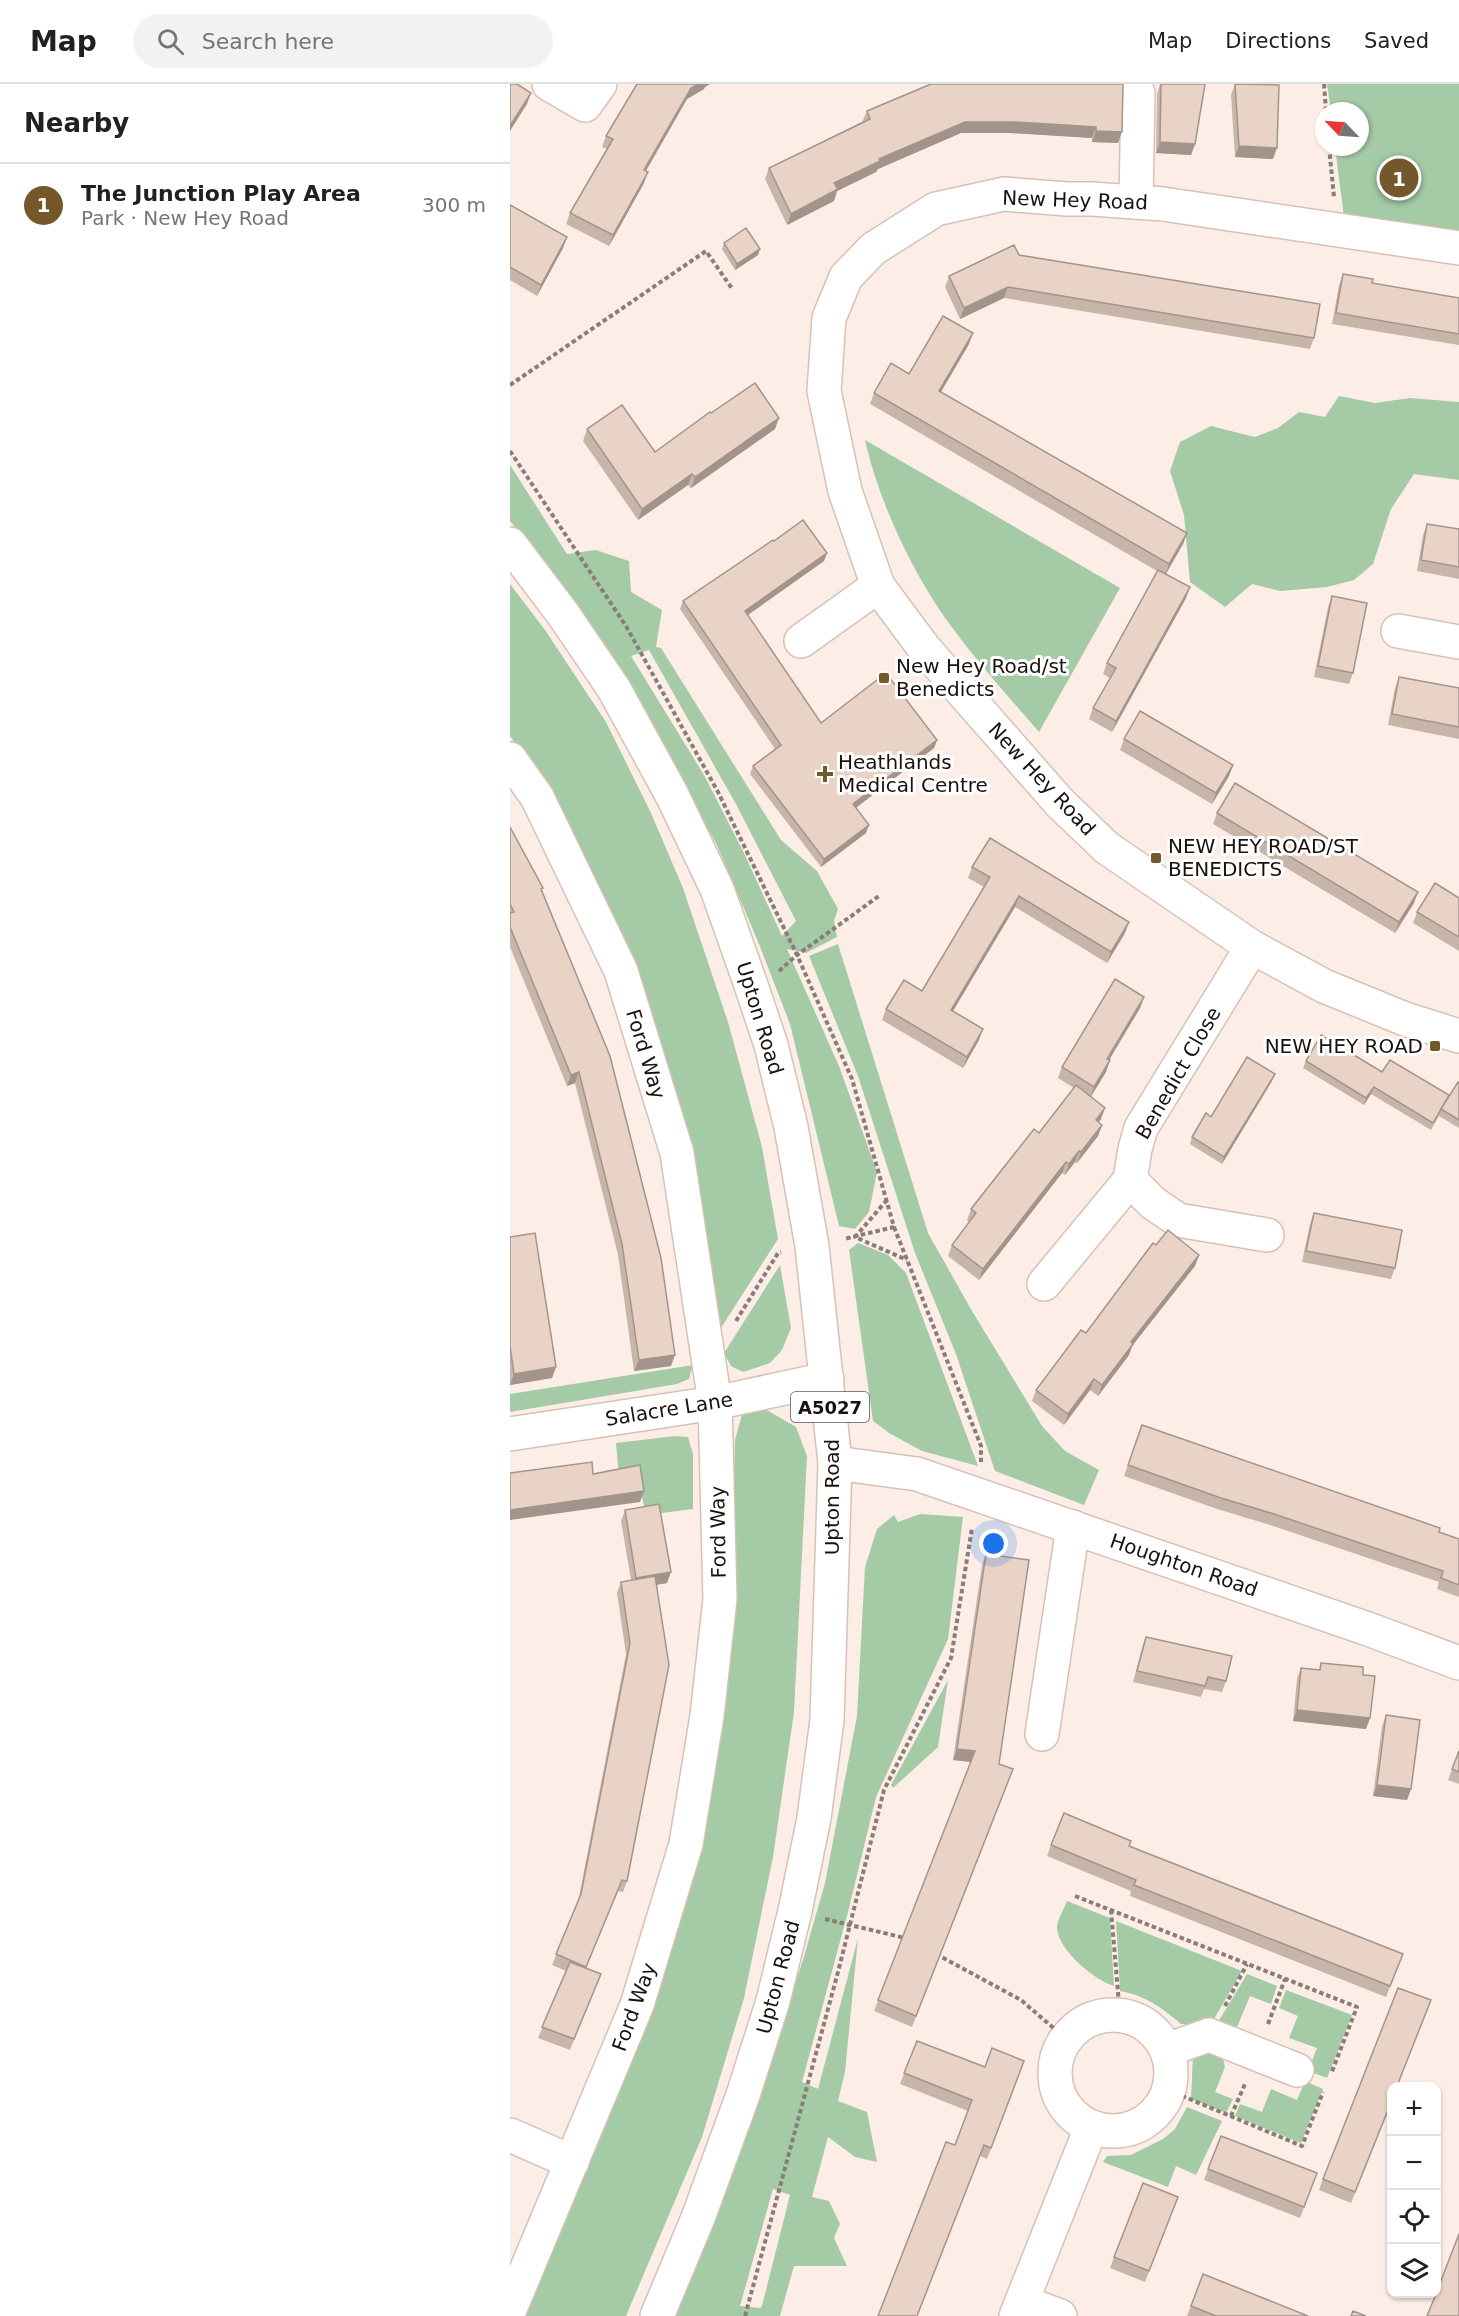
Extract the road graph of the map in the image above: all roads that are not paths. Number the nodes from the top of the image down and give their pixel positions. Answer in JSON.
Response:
{"nodes":[{"id":1,"x":549,"y":84,"type":"edge"},
{"id":2,"x":600,"y":84,"type":"edge"},
{"id":3,"x":1135,"y":84,"type":"edge"},
{"id":4,"x":1136,"y":202,"type":"junction"},
{"id":5,"x":1459,"y":248,"type":"edge"},
{"id":6,"x":510,"y":544,"type":"edge"},
{"id":7,"x":878,"y":586,"type":"junction"},
{"id":8,"x":1398,"y":631,"type":"dead end"},
{"id":9,"x":801,"y":641,"type":"dead end"},
{"id":10,"x":1459,"y":642,"type":"edge"},
{"id":11,"x":510,"y":759,"type":"edge"},
{"id":12,"x":1252,"y":947,"type":"junction"},
{"id":13,"x":1459,"y":1036,"type":"edge"},
{"id":14,"x":1130,"y":1180,"type":"junction"},
{"id":15,"x":1267,"y":1235,"type":"dead end"},
{"id":16,"x":1044,"y":1284,"type":"dead end"},
{"id":17,"x":827,"y":1379,"type":"junction"},
{"id":18,"x":715,"y":1403,"type":"junction"},
{"id":19,"x":510,"y":1434,"type":"edge"},
{"id":20,"x":835,"y":1463,"type":"junction"},
{"id":21,"x":1073,"y":1527,"type":"junction"},
{"id":22,"x":1459,"y":1663,"type":"edge"},
{"id":23,"x":1042,"y":1734,"type":"dead end"},
{"id":24,"x":1167,"y":2050,"type":"junction"},
{"id":25,"x":1297,"y":2070,"type":"dead end"},
{"id":26,"x":1091,"y":2128,"type":"junction"},
{"id":27,"x":510,"y":2135,"type":"edge"},
{"id":28,"x":572,"y":2162,"type":"junction"},
{"id":29,"x":510,"y":2309,"type":"edge"},
{"id":30,"x":1019,"y":2309,"type":"edge"},
{"id":31,"x":657,"y":2316,"type":"edge"},
{"id":32,"x":1060,"y":2316,"type":"edge"}],
"edges":[{"from":1,"to":2,"type":"street"},
{"from":3,"to":4,"type":"street"},
{"from":4,"to":5,"type":"street","name":"New Hey Road"},
{"from":4,"to":7,"type":"street","name":"New Hey Road"},
{"from":6,"to":17,"type":"street","name":"Upton Road","number":"A5027"},
{"from":7,"to":9,"type":"street"},
{"from":7,"to":12,"type":"street","name":"New Hey Road"},
{"from":8,"to":10,"type":"street"},
{"from":11,"to":18,"type":"street","name":"Ford Way"},
{"from":12,"to":13,"type":"street","name":"New Hey Road"},
{"from":12,"to":14,"type":"street","name":"Benedict Close"},
{"from":14,"to":15,"type":"street"},
{"from":14,"to":16,"type":"street"},
{"from":17,"to":18,"type":"street","name":"Salacre Lane"},
{"from":17,"to":20,"type":"street","name":"Upton Road","number":"A5027"},
{"from":18,"to":19,"type":"street","name":"Salacre Lane"},
{"from":18,"to":28,"type":"street","name":"Ford Way"},
{"from":20,"to":21,"type":"street","name":"Houghton Road"},
{"from":20,"to":31,"type":"street","name":"Upton Road","number":"A5027"},
{"from":21,"to":22,"type":"street","name":"Houghton Road"},
{"from":21,"to":23,"type":"street"},
{"from":24,"to":25,"type":"street"},
{"from":24,"to":26,"type":"street"},
{"from":24,"to":26,"type":"street"},
{"from":26,"to":30,"type":"street"},
{"from":27,"to":28,"type":"street"},
{"from":28,"to":29,"type":"street","name":"Ford Way"},
{"from":30,"to":32,"type":"street"}]}
